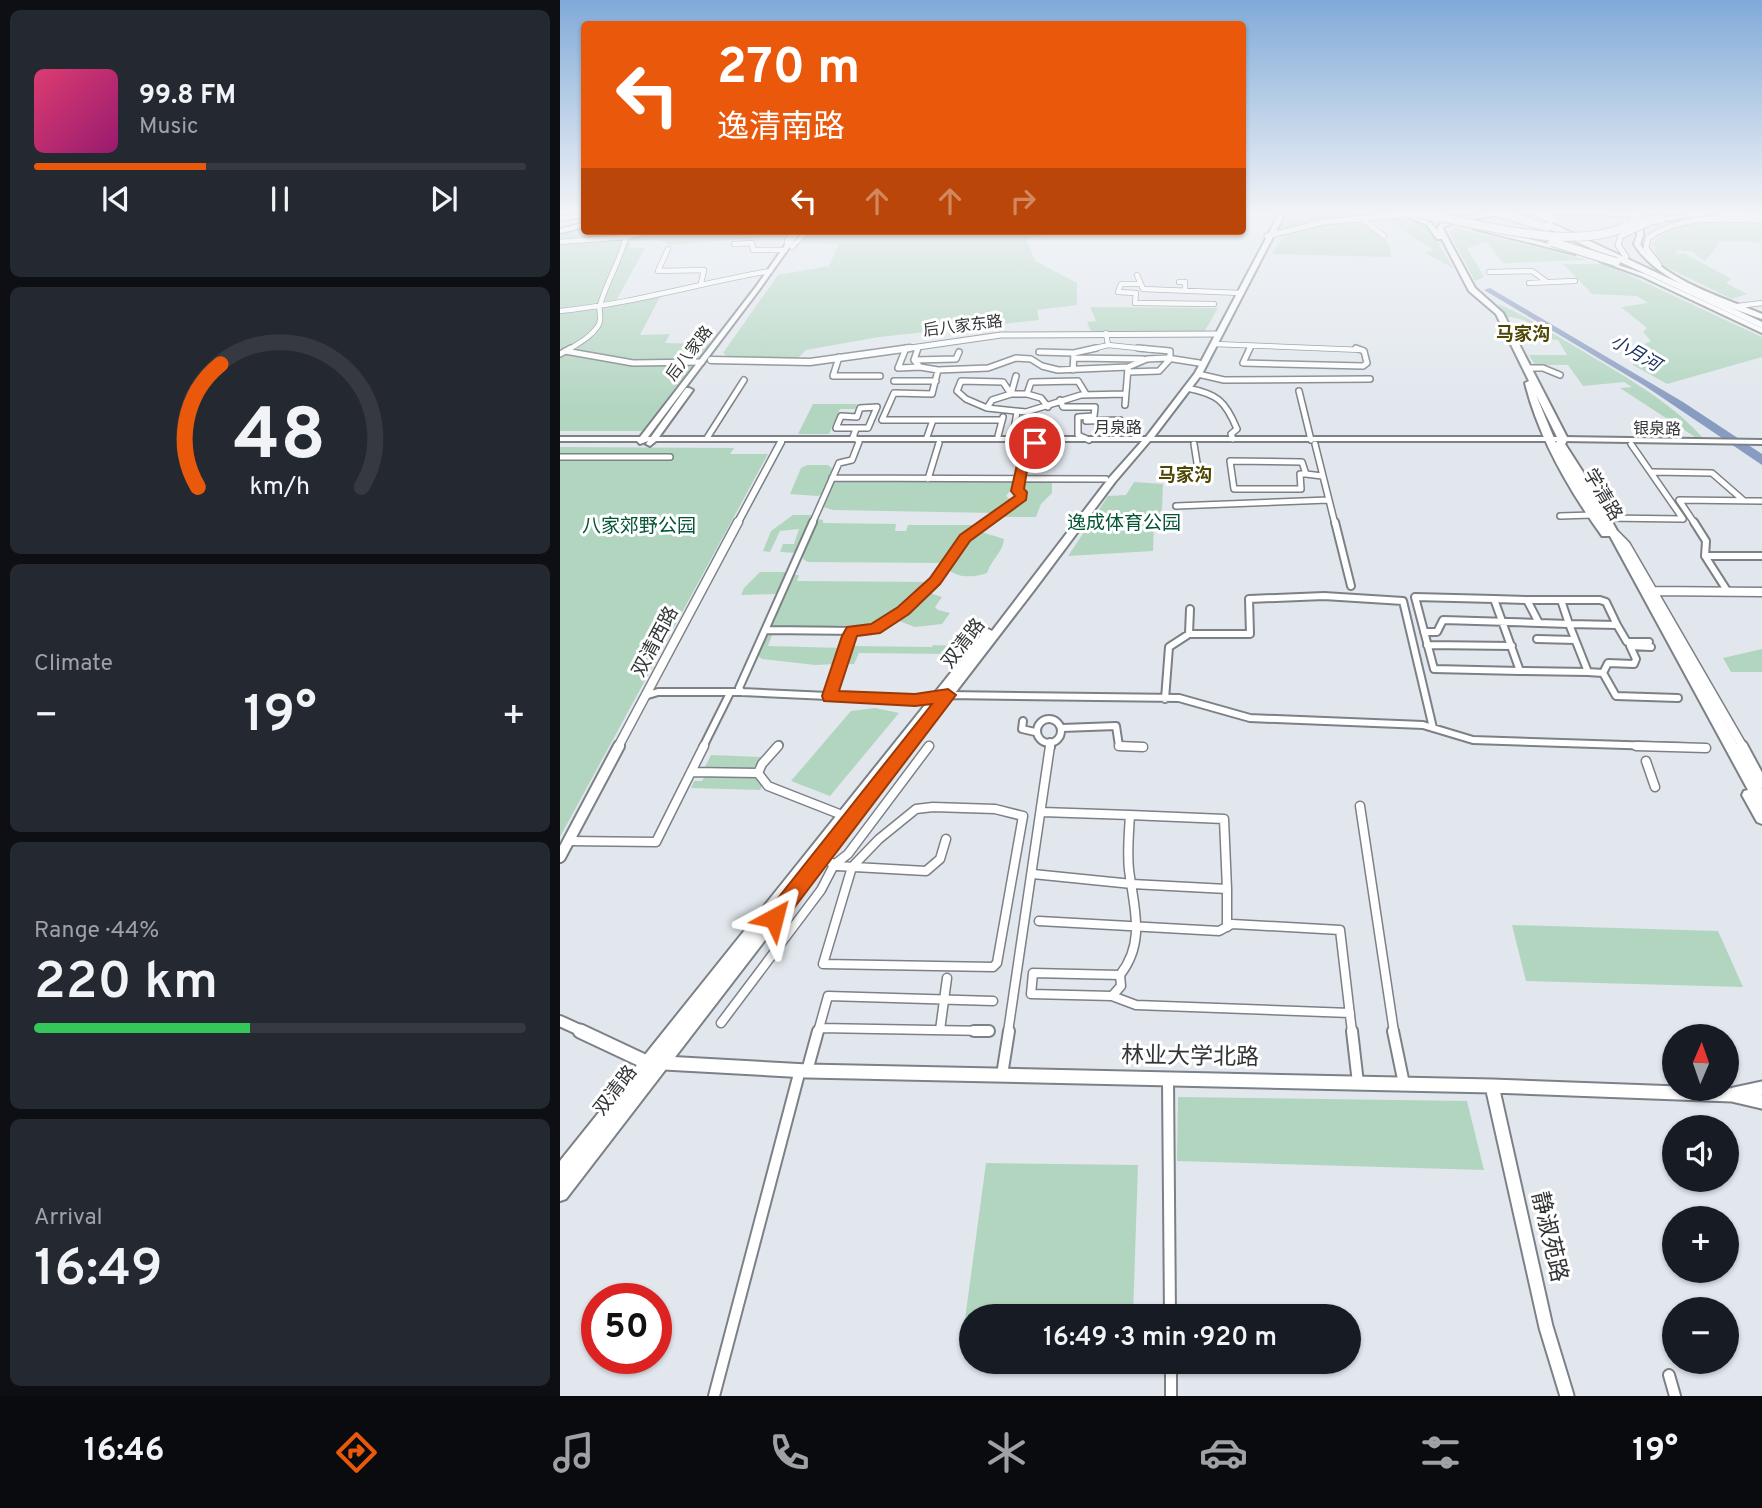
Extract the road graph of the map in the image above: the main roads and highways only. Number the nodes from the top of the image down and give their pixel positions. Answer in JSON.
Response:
{"nodes":[{"id":1,"x":765,"y":277,"type":"edge"},
{"id":2,"x":768,"y":277,"type":"edge"},
{"id":3,"x":1248,"y":277,"type":"edge"},
{"id":4,"x":1460,"y":277,"type":"edge"},
{"id":5,"x":1466,"y":277,"type":"edge"},
{"id":6,"x":1648,"y":277,"type":"edge"},
{"id":7,"x":1652,"y":277,"type":"edge"},
{"id":8,"x":1664,"y":277,"type":"edge"},
{"id":9,"x":1672,"y":277,"type":"edge"},
{"id":10,"x":1676,"y":277,"type":"edge"},
{"id":11,"x":1713,"y":295,"type":"junction"},
{"id":12,"x":1719,"y":311,"type":"junction"},
{"id":13,"x":1762,"y":317,"type":"edge"},
{"id":14,"x":1762,"y":324,"type":"edge"},
{"id":15,"x":1762,"y":331,"type":"edge"},
{"id":16,"x":1218,"y":334,"type":"junction"},
{"id":17,"x":560,"y":441,"type":"edge"},
{"id":18,"x":857,"y":441,"type":"junction"},
{"id":19,"x":646,"y":442,"type":"junction"},
{"id":20,"x":1141,"y":442,"type":"junction"},
{"id":21,"x":1313,"y":442,"type":"junction"},
{"id":22,"x":1556,"y":442,"type":"junction"},
{"id":23,"x":1717,"y":443,"type":"junction"},
{"id":24,"x":1761,"y":443,"type":"edge"},
{"id":25,"x":1602,"y":520,"type":"junction"},
{"id":26,"x":942,"y":696,"type":"junction"},
{"id":27,"x":1762,"y":802,"type":"edge"},
{"id":28,"x":1762,"y":818,"type":"edge"},
{"id":29,"x":817,"y":854,"type":"junction"},
{"id":30,"x":560,"y":1173,"type":"edge"},
{"id":31,"x":560,"y":1193,"type":"edge"}],
"edges":[{"from":1,"to":19,"type":"main road","name":"后八家路"},
{"from":2,"to":19,"type":"main road","name":"后八家路"},
{"from":3,"to":16,"type":"main road","name":"双清路"},
{"from":4,"to":22,"type":"main road","name":"学清路"},
{"from":5,"to":22,"type":"main road","name":"学清路"},
{"from":6,"to":12,"type":"main road"},
{"from":7,"to":12,"type":"highway"},
{"from":8,"to":14,"type":"highway"},
{"from":9,"to":11,"type":"highway","bridge":true},
{"from":10,"to":11,"type":"main road"},
{"from":11,"to":13,"type":"main road"},
{"from":12,"to":15,"type":"main road"},
{"from":16,"to":20,"type":"main road","name":"双清路"},
{"from":16,"to":20,"type":"main road","name":"双清路"},
{"from":17,"to":19,"type":"main road","name":"月泉路"},
{"from":18,"to":19,"type":"main road","name":"月泉路"},
{"from":18,"to":19,"type":"main road","name":"月泉路"},
{"from":18,"to":20,"type":"main road","name":"月泉路"},
{"from":18,"to":20,"type":"main road","name":"月泉路"},
{"from":20,"to":21,"type":"main road","name":"月泉路"},
{"from":20,"to":21,"type":"main road","name":"月泉路"},
{"from":20,"to":26,"type":"main road","name":"双清路"},
{"from":20,"to":26,"type":"main road","name":"双清路"},
{"from":21,"to":22,"type":"main road","name":"月泉路"},
{"from":22,"to":23,"type":"main road","name":"银泉路"},
{"from":22,"to":23,"type":"main road","name":"银泉路"},
{"from":22,"to":25,"type":"main road","name":"学清路"},
{"from":23,"to":24,"type":"main road","name":"银泉路"},
{"from":25,"to":27,"type":"main road","name":"学清路"},
{"from":25,"to":28,"type":"main road","name":"学清路"},
{"from":26,"to":29,"type":"main road","name":"双清路"},
{"from":26,"to":29,"type":"main road","name":"双清路"},
{"from":29,"to":30,"type":"main road","name":"双清路"},
{"from":29,"to":31,"type":"main road","name":"双清路"}]}
